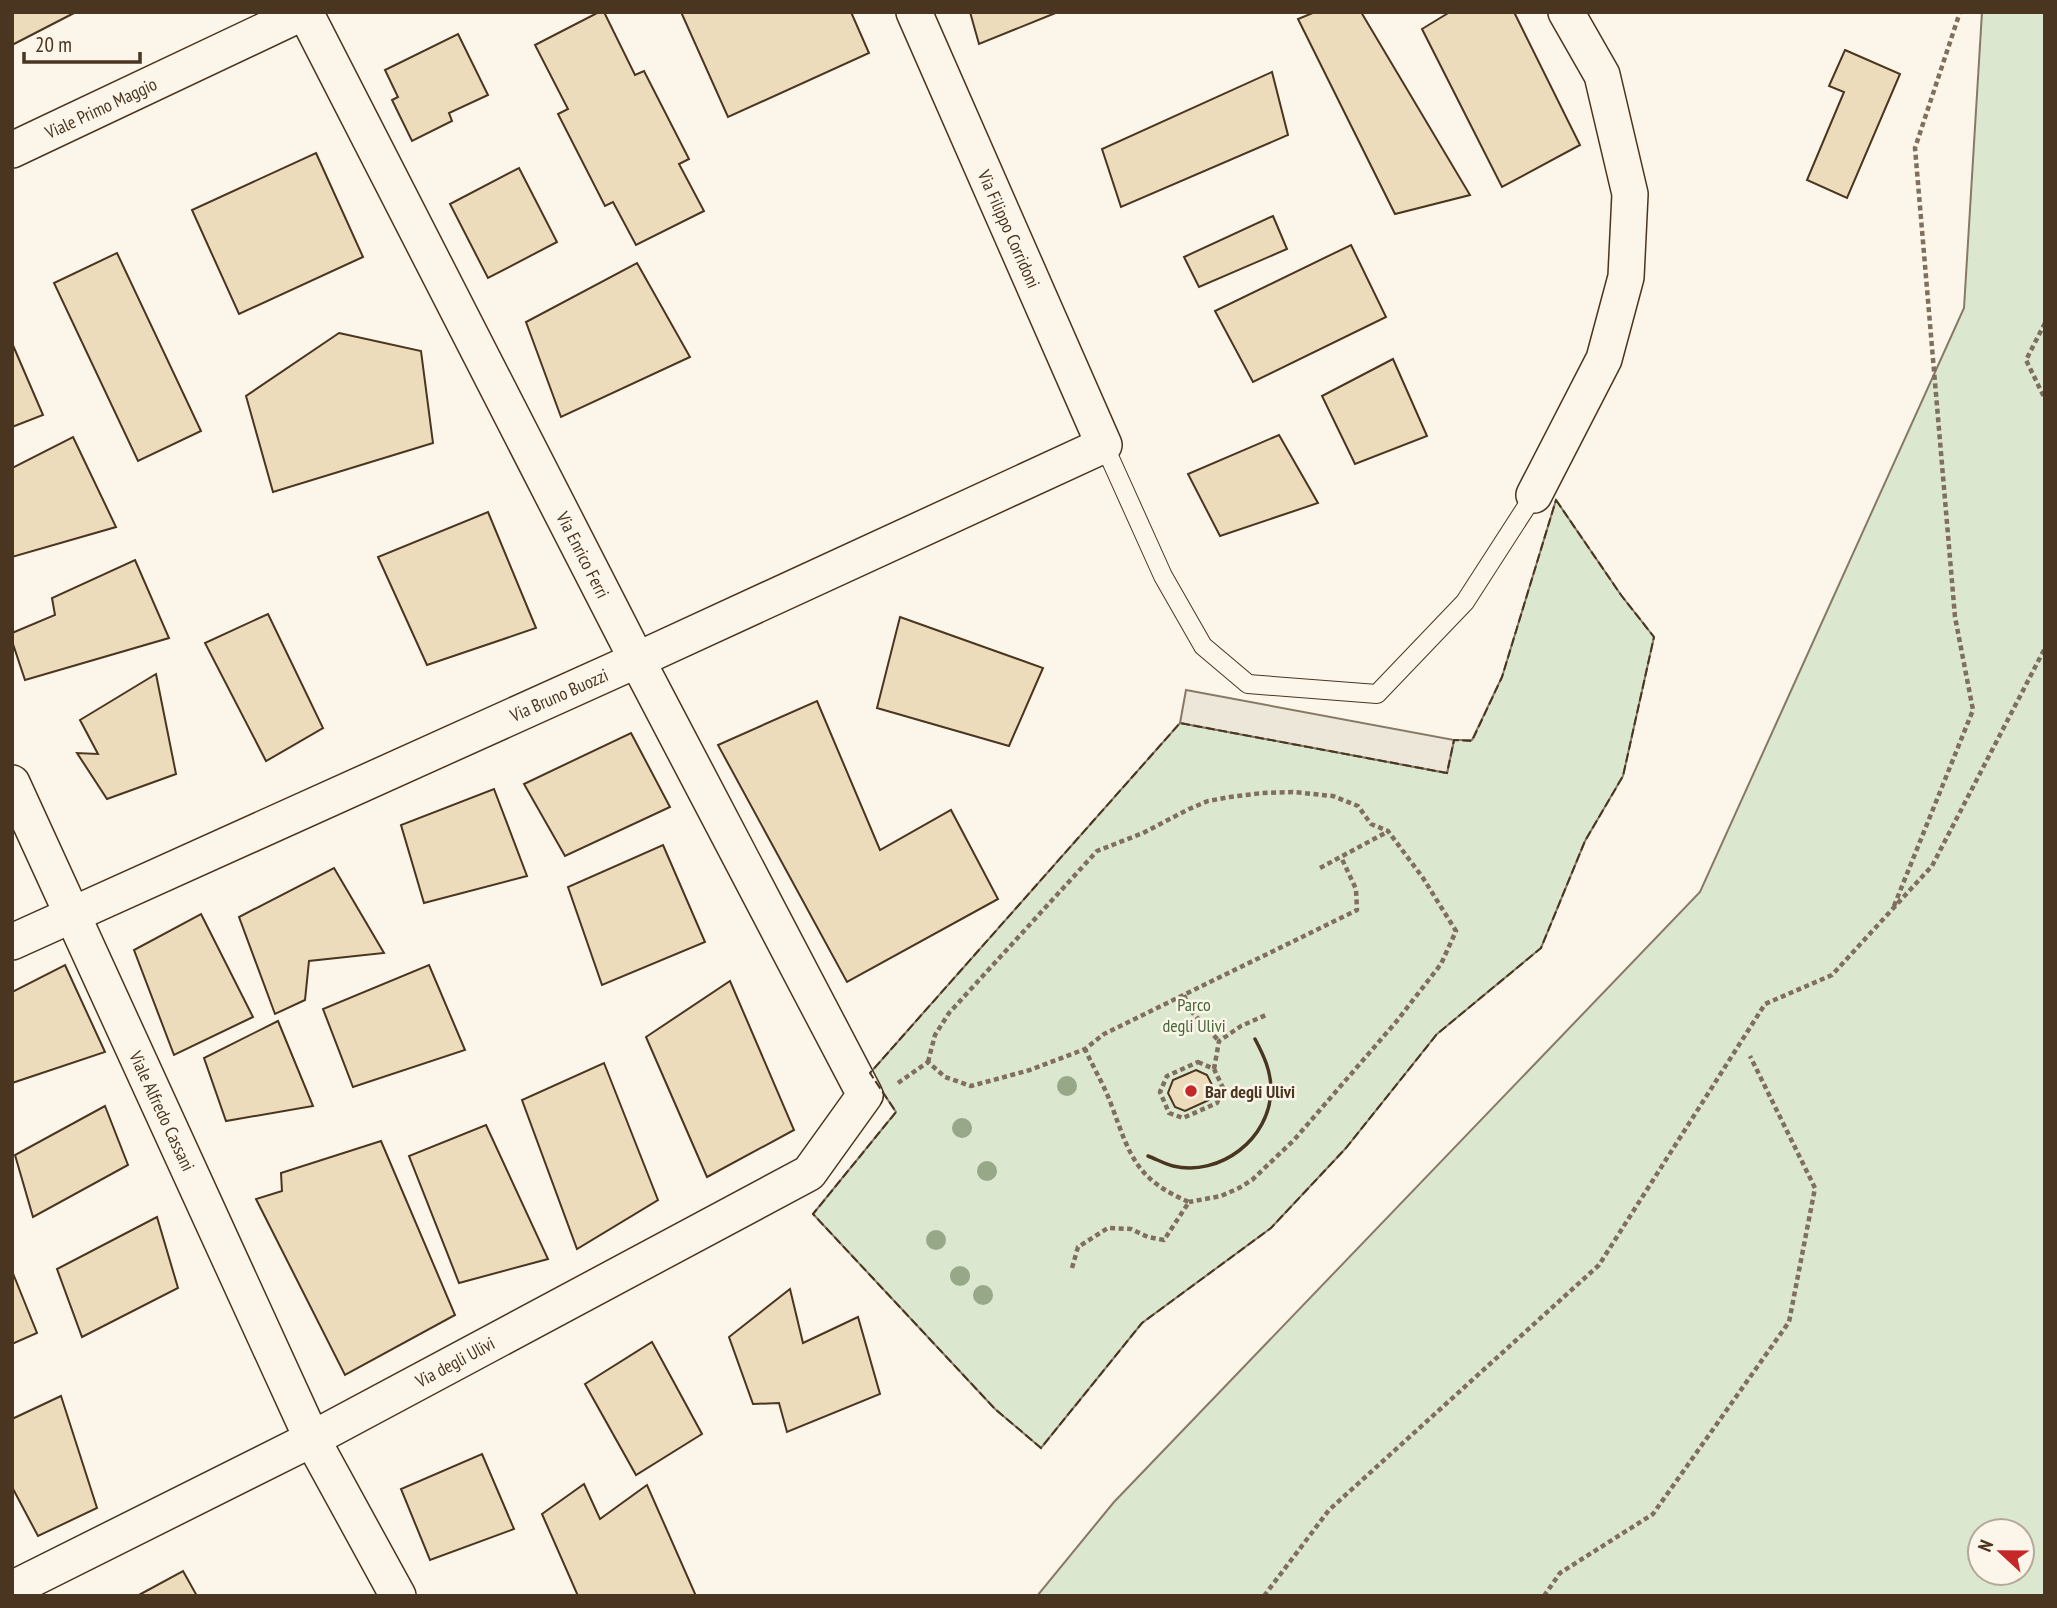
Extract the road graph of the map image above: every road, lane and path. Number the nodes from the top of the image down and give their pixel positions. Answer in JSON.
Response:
{"nodes":[{"id":1,"x":304,"y":12,"type":"edge"},
{"id":2,"x":914,"y":12,"type":"edge"},
{"id":3,"x":1566,"y":12,"type":"edge"},
{"id":4,"x":1960,"y":12,"type":"edge"},
{"id":5,"x":12,"y":150,"type":"edge"},
{"id":6,"x":2045,"y":324,"type":"edge"},
{"id":7,"x":2045,"y":399,"type":"edge"},
{"id":8,"x":1104,"y":445,"type":"junction"},
{"id":9,"x":1534,"y":495,"type":"joint"},
{"id":10,"x":2045,"y":648,"type":"edge"},
{"id":11,"x":637,"y":660,"type":"junction"},
{"id":12,"x":12,"y":783,"type":"edge"},
{"id":13,"x":1388,"y":831,"type":"junction"},
{"id":14,"x":1341,"y":857,"type":"junction"},
{"id":15,"x":1320,"y":868,"type":"dead end"},
{"id":16,"x":1892,"y":910,"type":"junction"},
{"id":17,"x":71,"y":914,"type":"junction"},
{"id":18,"x":12,"y":942,"type":"edge"},
{"id":19,"x":1184,"y":995,"type":"junction"},
{"id":20,"x":1266,"y":1015,"type":"dead end"},
{"id":21,"x":1219,"y":1041,"type":"junction"},
{"id":22,"x":1085,"y":1049,"type":"junction"},
{"id":23,"x":1750,"y":1056,"type":"dead end"},
{"id":24,"x":928,"y":1062,"type":"junction"},
{"id":25,"x":1214,"y":1069,"type":"junction"},
{"id":26,"x":865,"y":1095,"type":"junction"},
{"id":27,"x":1189,"y":1202,"type":"junction"},
{"id":28,"x":1072,"y":1268,"type":"dead end"},
{"id":29,"x":312,"y":1439,"type":"junction"},
{"id":30,"x":12,"y":1589,"type":"edge"},
{"id":31,"x":398,"y":1596,"type":"edge"},
{"id":32,"x":1264,"y":1596,"type":"edge"},
{"id":33,"x":1544,"y":1596,"type":"edge"}],
"edges":[{"from":1,"to":5,"type":"street","name":"Viale Primo Maggio"},
{"from":1,"to":11,"type":"street","name":"Via Enrico Ferri"},
{"from":2,"to":8,"type":"street","name":"Via Filippo Corridoni"},
{"from":3,"to":9,"type":"street"},
{"from":4,"to":16,"type":"path"},
{"from":6,"to":7,"type":"path"},
{"from":8,"to":9,"type":"lane"},
{"from":8,"to":11,"type":"street","name":"Via Bruno Buozzi"},
{"from":10,"to":16,"type":"path"},
{"from":11,"to":17,"type":"street","name":"Via Bruno Buozzi"},
{"from":11,"to":26,"type":"street","name":"Via Enrico Ferri"},
{"from":12,"to":17,"type":"street","name":"Viale Alfredo Cassani"},
{"from":13,"to":14,"type":"path"},
{"from":13,"to":24,"type":"path"},
{"from":13,"to":27,"type":"path"},
{"from":14,"to":15,"type":"path"},
{"from":14,"to":19,"type":"path"},
{"from":16,"to":32,"type":"path"},
{"from":17,"to":18,"type":"street","name":"Via Bruno Buozzi"},
{"from":17,"to":29,"type":"street","name":"Viale Alfredo Cassani"},
{"from":19,"to":21,"type":"path"},
{"from":19,"to":22,"type":"path"},
{"from":20,"to":21,"type":"path"},
{"from":21,"to":25,"type":"path"},
{"from":22,"to":24,"type":"path"},
{"from":22,"to":27,"type":"path"},
{"from":23,"to":33,"type":"path"},
{"from":24,"to":26,"type":"path"},
{"from":25,"to":25,"type":"path"},
{"from":26,"to":29,"type":"street","name":"Via degli Ulivi"},
{"from":27,"to":28,"type":"path"},
{"from":29,"to":30,"type":"street","name":"Via degli Ulivi"},
{"from":29,"to":31,"type":"street","name":"Viale Alfredo Cassani"}]}
